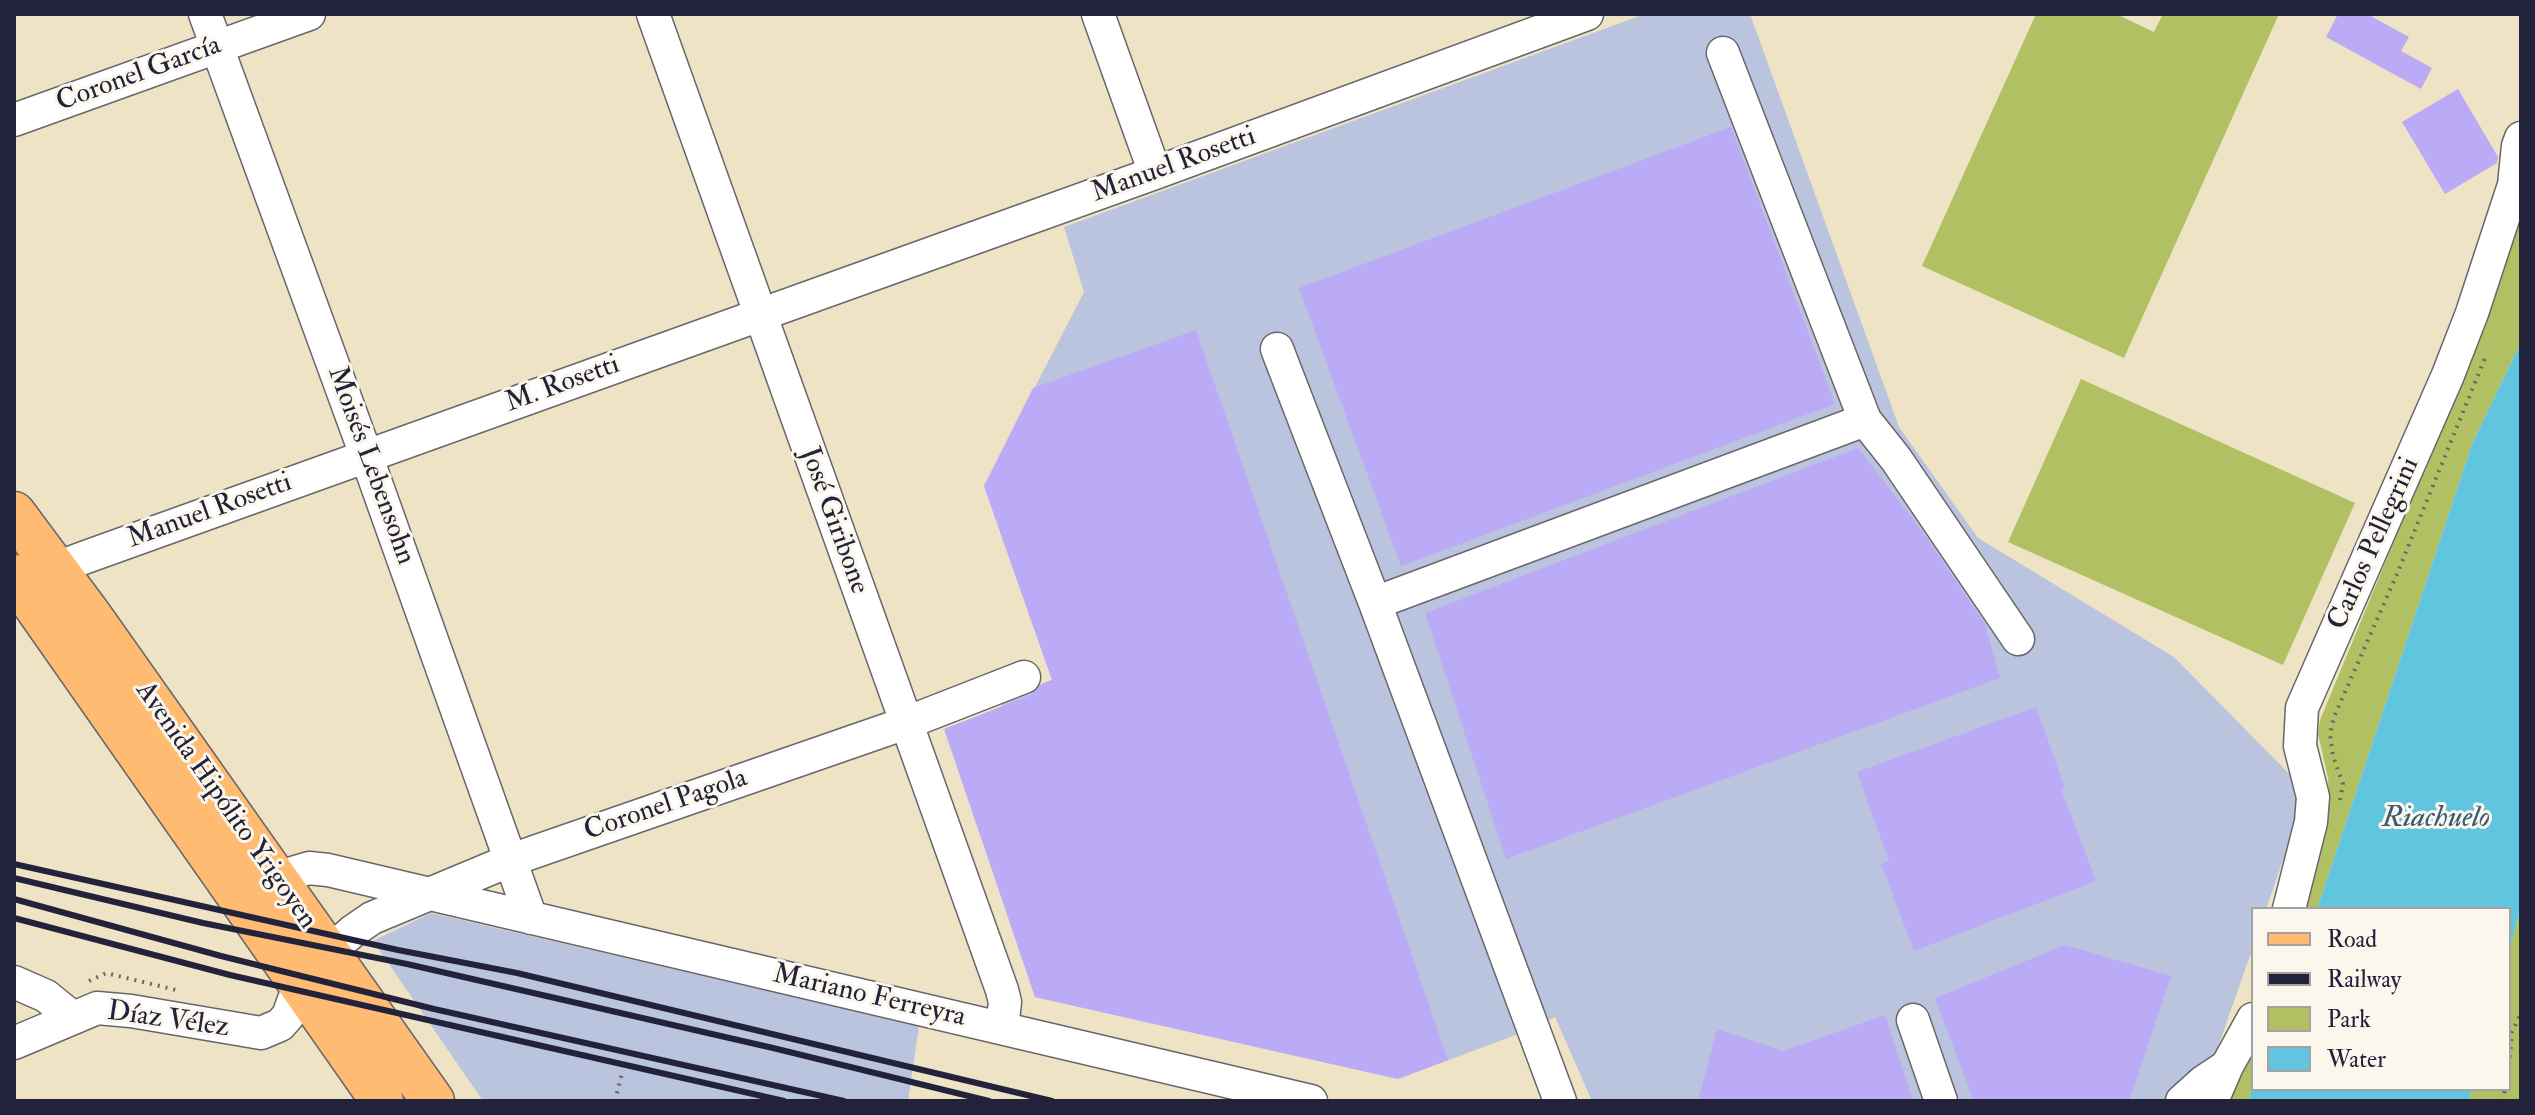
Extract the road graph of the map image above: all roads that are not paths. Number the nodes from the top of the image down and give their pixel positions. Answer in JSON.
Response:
{"nodes":[{"id":1,"x":205,"y":14,"type":"edge"},
{"id":2,"x":309,"y":14,"type":"edge"},
{"id":3,"x":653,"y":14,"type":"edge"},
{"id":4,"x":1098,"y":14,"type":"edge"},
{"id":5,"x":1587,"y":14,"type":"edge"},
{"id":6,"x":1550,"y":21,"type":"edge"},
{"id":7,"x":217,"y":47,"type":"junction"},
{"id":8,"x":1723,"y":53,"type":"dead end"},
{"id":9,"x":14,"y":120,"type":"edge"},
{"id":10,"x":2521,"y":138,"type":"edge"},
{"id":11,"x":1155,"y":173,"type":"junction"},
{"id":12,"x":2518,"y":180,"type":"edge"},
{"id":13,"x":759,"y":314,"type":"junction"},
{"id":14,"x":1277,"y":349,"type":"dead end"},
{"id":15,"x":1865,"y":420,"type":"junction"},
{"id":16,"x":366,"y":455,"type":"junction"},
{"id":17,"x":14,"y":513,"type":"edge"},
{"id":18,"x":31,"y":579,"type":"edge"},
{"id":19,"x":1375,"y":603,"type":"junction"},
{"id":20,"x":2018,"y":639,"type":"dead end"},
{"id":21,"x":1024,"y":677,"type":"dead end"},
{"id":22,"x":906,"y":723,"type":"junction"},
{"id":23,"x":511,"y":860,"type":"junction"},
{"id":24,"x":278,"y":881,"type":"junction"},
{"id":25,"x":427,"y":894,"type":"junction"},
{"id":26,"x":2290,"y":907,"type":"edge"},
{"id":27,"x":249,"y":912,"type":"junction"},
{"id":28,"x":531,"y":918,"type":"junction"},
{"id":29,"x":329,"y":952,"type":"junction"},
{"id":30,"x":14,"y":982,"type":"edge"},
{"id":31,"x":300,"y":983,"type":"junction"},
{"id":32,"x":73,"y":1018,"type":"junction"},
{"id":33,"x":1913,"y":1020,"type":"dead end"},
{"id":34,"x":2251,"y":1023,"type":"edge"},
{"id":35,"x":1002,"y":1028,"type":"junction"},
{"id":36,"x":14,"y":1043,"type":"edge"},
{"id":37,"x":2227,"y":1066,"type":"junction"},
{"id":38,"x":382,"y":1101,"type":"edge"},
{"id":39,"x":433,"y":1101,"type":"edge"},
{"id":40,"x":1311,"y":1101,"type":"edge"},
{"id":41,"x":1560,"y":1101,"type":"edge"},
{"id":42,"x":1941,"y":1101,"type":"edge"},
{"id":43,"x":2182,"y":1101,"type":"edge"},
{"id":44,"x":2212,"y":1101,"type":"edge"}],
"edges":[{"from":1,"to":7,"type":"street","name":"Moisés Lebensohn"},
{"from":2,"to":7,"type":"street","name":"Coronel García"},
{"from":3,"to":13,"type":"street","name":"José Giribone"},
{"from":4,"to":11,"type":"street"},
{"from":5,"to":6,"type":"street","name":"Manuel Rosetti"},
{"from":6,"to":11,"type":"street","name":"Manuel Rosetti"},
{"from":7,"to":9,"type":"street","name":"Coronel García"},
{"from":7,"to":16,"type":"street","name":"Moisés Lebensohn"},
{"from":8,"to":15,"type":"street"},
{"from":10,"to":12,"type":"street","name":"Carlos Pellegrini"},
{"from":11,"to":13,"type":"street","name":"Manuel Rosetti"},
{"from":12,"to":26,"type":"street","name":"Carlos Pellegrini"},
{"from":13,"to":16,"type":"street","name":"M. Rosetti"},
{"from":13,"to":22,"type":"street","name":"José Giribone"},
{"from":14,"to":19,"type":"street"},
{"from":15,"to":19,"type":"street"},
{"from":15,"to":20,"type":"street"},
{"from":16,"to":18,"type":"street","name":"Manuel Rosetti"},
{"from":16,"to":23,"type":"street","name":"Moisés Lebensohn"},
{"from":17,"to":18,"type":"main road","name":"Avenida Hipólito Yrigoyen"},
{"from":18,"to":24,"type":"main road","name":"Avenida Hipólito Yrigoyen"},
{"from":18,"to":27,"type":"main road","name":"Avenida Hipólito Yrigoyen"},
{"from":19,"to":41,"type":"street"},
{"from":21,"to":22,"type":"street","name":"Coronel Pagola"},
{"from":22,"to":23,"type":"street","name":"Coronel Pagola"},
{"from":22,"to":35,"type":"street","name":"José Giribone"},
{"from":23,"to":25,"type":"street","name":"Coronel Pagola"},
{"from":23,"to":28,"type":"street","name":"Moisés Lebensohn"},
{"from":24,"to":25,"type":"street","name":"Mariano Ferreyra"},
{"from":24,"to":27,"type":"street","name":"Mariano Ferreyra"},
{"from":24,"to":29,"type":"main road","name":"Avenida Hipólito Yrigoyen"},
{"from":25,"to":28,"type":"street","name":"Mariano Ferreyra"},
{"from":25,"to":29,"type":"street"},
{"from":27,"to":31,"type":"main road","name":"Avenida Hipólito Yrigoyen"},
{"from":28,"to":35,"type":"street","name":"Mariano Ferreyra"},
{"from":29,"to":39,"type":"main road","name":"Avenida Hipólito Yrigoyen"},
{"from":30,"to":32,"type":"street"},
{"from":31,"to":32,"type":"street","name":"Díaz Vélez"},
{"from":31,"to":38,"type":"main road","name":"Avenida Hipólito Yrigoyen"},
{"from":32,"to":36,"type":"street","name":"Díaz Vélez"},
{"from":33,"to":42,"type":"street"},
{"from":34,"to":37,"type":"street"},
{"from":35,"to":40,"type":"street","name":"Mariano Ferreyra"},
{"from":37,"to":43,"type":"street"},
{"from":37,"to":44,"type":"street"}]}
